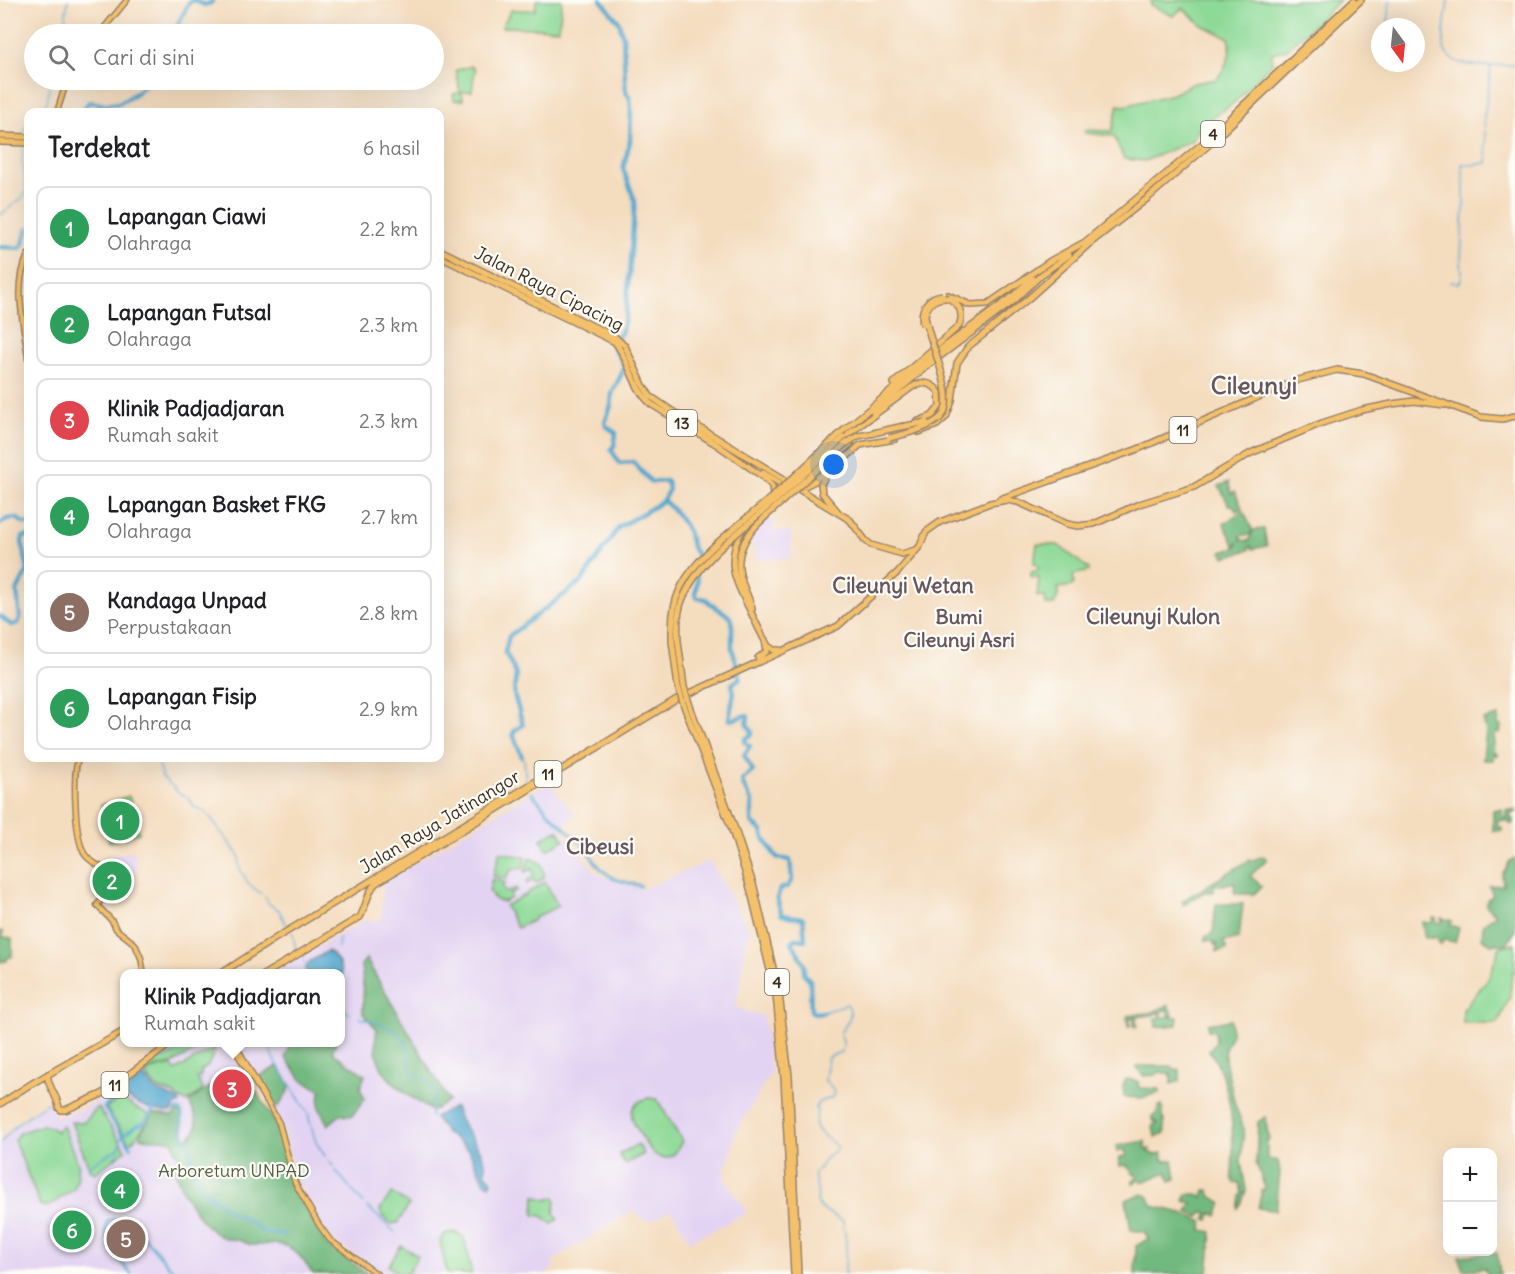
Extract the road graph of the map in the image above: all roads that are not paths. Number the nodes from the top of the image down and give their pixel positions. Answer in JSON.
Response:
{"nodes":[{"id":1,"x":127,"y":0,"type":"edge"},
{"id":2,"x":1354,"y":0,"type":"edge"},
{"id":3,"x":1360,"y":0,"type":"edge"},
{"id":4,"x":107,"y":24,"type":"edge"},
{"id":5,"x":64,"y":90,"type":"edge"},
{"id":6,"x":58,"y":108,"type":"edge"},
{"id":7,"x":0,"y":136,"type":"edge"},
{"id":8,"x":24,"y":140,"type":"edge"},
{"id":9,"x":24,"y":140,"type":"edge"},
{"id":10,"x":0,"y":142,"type":"edge"},
{"id":11,"x":1089,"y":244,"type":"junction"},
{"id":12,"x":444,"y":252,"type":"edge"},
{"id":13,"x":1062,"y":255,"type":"junction"},
{"id":14,"x":444,"y":259,"type":"edge"},
{"id":15,"x":24,"y":263,"type":"edge"},
{"id":16,"x":948,"y":297,"type":"junction"},
{"id":17,"x":24,"y":324,"type":"edge"},
{"id":18,"x":616,"y":341,"type":"junction"},
{"id":19,"x":902,"y":381,"type":"junction"},
{"id":20,"x":1416,"y":394,"type":"junction"},
{"id":21,"x":1414,"y":401,"type":"junction"},
{"id":22,"x":1445,"y":405,"type":"junction"},
{"id":23,"x":1515,"y":416,"type":"edge"},
{"id":24,"x":901,"y":427,"type":"junction"},
{"id":25,"x":874,"y":433,"type":"junction"},
{"id":26,"x":843,"y":438,"type":"junction"},
{"id":27,"x":878,"y":441,"type":"junction"},
{"id":28,"x":725,"y":450,"type":"junction"},
{"id":29,"x":762,"y":466,"type":"junction"},
{"id":30,"x":826,"y":473,"type":"junction"},
{"id":31,"x":785,"y":486,"type":"dead end"},
{"id":32,"x":804,"y":488,"type":"junction"},
{"id":33,"x":822,"y":494,"type":"junction"},
{"id":34,"x":1012,"y":497,"type":"junction"},
{"id":35,"x":817,"y":499,"type":"junction"},
{"id":36,"x":769,"y":503,"type":"junction"},
{"id":37,"x":839,"y":513,"type":"junction"},
{"id":38,"x":920,"y":546,"type":"junction"},
{"id":39,"x":897,"y":554,"type":"junction"},
{"id":40,"x":903,"y":567,"type":"junction"},
{"id":41,"x":753,"y":617,"type":"junction"},
{"id":42,"x":765,"y":640,"type":"junction"},
{"id":43,"x":675,"y":641,"type":"junction"},
{"id":44,"x":790,"y":647,"type":"junction"},
{"id":45,"x":738,"y":669,"type":"junction"},
{"id":46,"x":78,"y":762,"type":"edge"},
{"id":47,"x":480,"y":818,"type":"junction"},
{"id":48,"x":366,"y":884,"type":"junction"},
{"id":49,"x":370,"y":890,"type":"junction"},
{"id":50,"x":143,"y":969,"type":"edge"},
{"id":51,"x":228,"y":969,"type":"edge"},
{"id":52,"x":273,"y":969,"type":"edge"},
{"id":53,"x":120,"y":1033,"type":"edge"},
{"id":54,"x":166,"y":1047,"type":"edge"},
{"id":55,"x":235,"y":1047,"type":"edge"},
{"id":56,"x":48,"y":1074,"type":"junction"},
{"id":57,"x":39,"y":1079,"type":"junction"},
{"id":58,"x":0,"y":1104,"type":"edge"},
{"id":59,"x":59,"y":1108,"type":"junction"},
{"id":60,"x":377,"y":1274,"type":"edge"},
{"id":61,"x":796,"y":1274,"type":"edge"}],
"edges":[{"from":1,"to":4,"type":"main road"},
{"from":2,"to":13,"type":"highway","number":"4"},
{"from":3,"to":11,"type":"highway","number":"4"},
{"from":5,"to":6,"type":"main road"},
{"from":7,"to":8,"type":"highway"},
{"from":9,"to":10,"type":"highway"},
{"from":11,"to":19,"type":"highway","number":"4"},
{"from":11,"to":27,"type":"highway","bridge":true},
{"from":12,"to":18,"type":"highway","name":"Jalan Raya Cipacing"},
{"from":13,"to":16,"type":"highway"},
{"from":13,"to":19,"type":"highway","number":"4"},
{"from":14,"to":18,"type":"highway","name":"Jalan Raya Cipacing"},
{"from":15,"to":17,"type":"main road"},
{"from":16,"to":19,"type":"highway"},
{"from":16,"to":24,"type":"highway","bridge":true},
{"from":16,"to":27,"type":"highway","bridge":true},
{"from":18,"to":28,"type":"highway","name":"Jalan Raya Cipacing","number":"13"},
{"from":18,"to":29,"type":"highway","name":"Jalan Raya Cipacing","number":"13"},
{"from":19,"to":26,"type":"highway","number":"4"},
{"from":19,"to":43,"type":"highway","number":"4","bridge":true},
{"from":20,"to":21,"type":"highway"},
{"from":20,"to":22,"type":"highway","number":"11"},
{"from":20,"to":34,"type":"highway","number":"11"},
{"from":21,"to":22,"type":"highway","number":"11"},
{"from":21,"to":34,"type":"highway","number":"11"},
{"from":22,"to":23,"type":"highway","number":"11"},
{"from":24,"to":25,"type":"highway"},
{"from":24,"to":26,"type":"highway","bridge":true},
{"from":25,"to":29,"type":"highway","bridge":true},
{"from":25,"to":41,"type":"highway","bridge":true},
{"from":26,"to":43,"type":"highway","number":"4","bridge":true},
{"from":27,"to":30,"type":"highway"},
{"from":28,"to":31,"type":"highway"},
{"from":28,"to":36,"type":"highway","name":"Jalan Raya Cipacing","number":"13"},
{"from":29,"to":32,"type":"highway","name":"Jalan Raya Cipacing","number":"13"},
{"from":30,"to":32,"type":"highway"},
{"from":30,"to":33,"type":"highway"},
{"from":32,"to":35,"type":"highway","name":"Jalan Raya Cipacing"},
{"from":32,"to":36,"type":"highway"},
{"from":33,"to":35,"type":"highway"},
{"from":33,"to":37,"type":"highway"},
{"from":34,"to":38,"type":"highway","number":"11"},
{"from":35,"to":37,"type":"highway","name":"Jalan Raya Cipacing"},
{"from":36,"to":41,"type":"highway"},
{"from":37,"to":39,"type":"highway"},
{"from":38,"to":39,"type":"highway"},
{"from":38,"to":40,"type":"highway","number":"11"},
{"from":39,"to":40,"type":"highway"},
{"from":40,"to":44,"type":"highway","number":"11"},
{"from":41,"to":42,"type":"highway"},
{"from":42,"to":44,"type":"highway"},
{"from":42,"to":45,"type":"highway","name":"Jalan Raya Jatinangor","number":"11"},
{"from":43,"to":61,"type":"highway","number":"4","bridge":true},
{"from":44,"to":45,"type":"highway","name":"Jalan Raya Jatinangor","number":"11"},
{"from":45,"to":47,"type":"highway","name":"Jalan Raya Jatinangor","number":"11"},
{"from":46,"to":50,"type":"main road"},
{"from":47,"to":48,"type":"highway","name":"Jalan Raya Jatinangor","number":"11"},
{"from":47,"to":49,"type":"highway","name":"Jalan Raya Jatinangor","number":"11"},
{"from":48,"to":49,"type":"highway"},
{"from":48,"to":51,"type":"highway","name":"Jalan Raya Jatinangor","number":"11"},
{"from":49,"to":52,"type":"highway","name":"Jalan Raya Jatinangor"},
{"from":53,"to":56,"type":"highway","number":"11"},
{"from":54,"to":59,"type":"highway","number":"11"},
{"from":55,"to":60,"type":"main road"},
{"from":56,"to":57,"type":"highway","number":"11"},
{"from":56,"to":59,"type":"highway"},
{"from":57,"to":58,"type":"highway","number":"11"},
{"from":57,"to":59,"type":"highway"}]}
